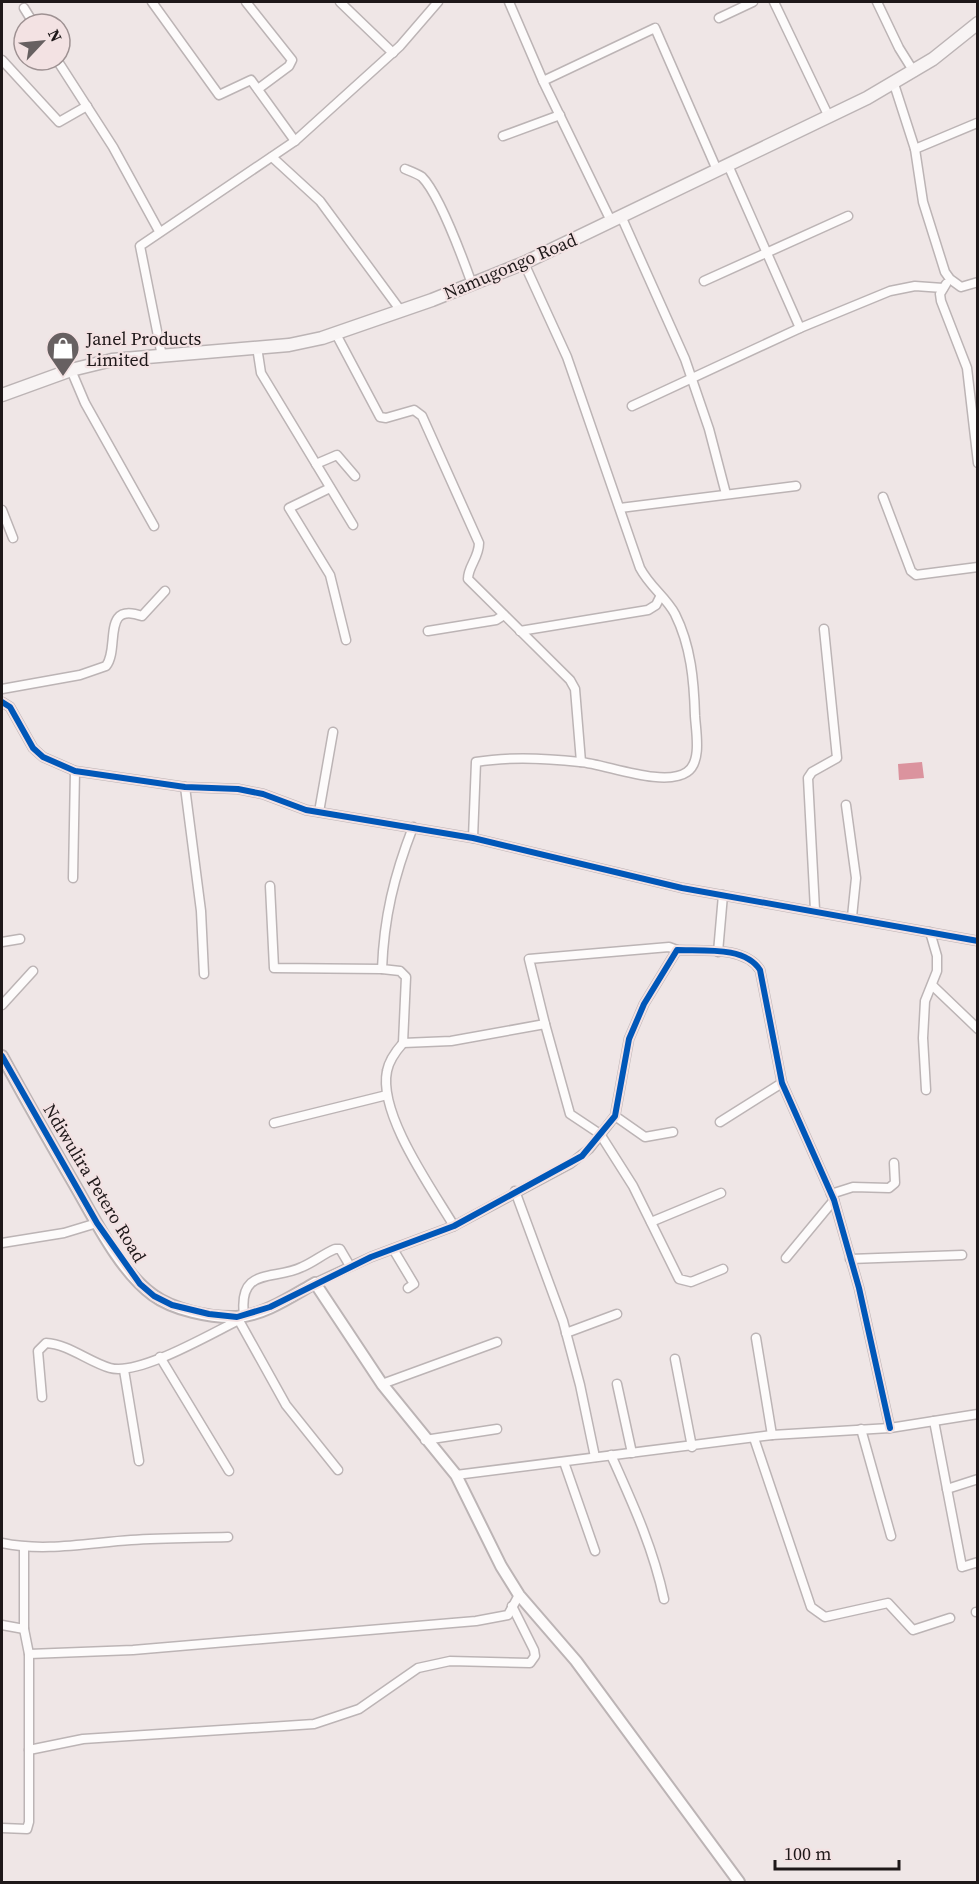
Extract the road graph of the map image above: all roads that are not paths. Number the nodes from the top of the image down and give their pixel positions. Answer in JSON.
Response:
{"nodes":[{"id":1,"x":152,"y":2,"type":"edge"},
{"id":2,"x":246,"y":2,"type":"edge"},
{"id":3,"x":340,"y":2,"type":"edge"},
{"id":4,"x":438,"y":2,"type":"edge"},
{"id":5,"x":509,"y":2,"type":"edge"},
{"id":6,"x":753,"y":2,"type":"edge"},
{"id":7,"x":774,"y":2,"type":"edge"},
{"id":8,"x":876,"y":2,"type":"edge"},
{"id":9,"x":24,"y":8,"type":"dead end"},
{"id":10,"x":26,"y":12,"type":"edge"},
{"id":11,"x":719,"y":18,"type":"dead end"},
{"id":12,"x":978,"y":23,"type":"edge"},
{"id":13,"x":393,"y":53,"type":"junction"},
{"id":14,"x":2,"y":60,"type":"edge"},
{"id":15,"x":65,"y":72,"type":"edge"},
{"id":16,"x":914,"y":72,"type":"junction"},
{"id":17,"x":543,"y":81,"type":"junction"},
{"id":18,"x":894,"y":84,"type":"junction"},
{"id":19,"x":258,"y":89,"type":"junction"},
{"id":20,"x":87,"y":106,"type":"junction"},
{"id":21,"x":560,"y":115,"type":"junction"},
{"id":22,"x":829,"y":117,"type":"junction"},
{"id":23,"x":977,"y":123,"type":"edge"},
{"id":24,"x":503,"y":136,"type":"dead end"},
{"id":25,"x":295,"y":141,"type":"junction"},
{"id":26,"x":915,"y":149,"type":"junction"},
{"id":27,"x":272,"y":156,"type":"junction"},
{"id":28,"x":722,"y":167,"type":"junction"},
{"id":29,"x":405,"y":169,"type":"dead end"},
{"id":30,"x":848,"y":216,"type":"dead end"},
{"id":31,"x":616,"y":219,"type":"junction"},
{"id":32,"x":159,"y":231,"type":"junction"},
{"id":33,"x":767,"y":252,"type":"junction"},
{"id":34,"x":524,"y":263,"type":"junction"},
{"id":35,"x":950,"y":279,"type":"junction"},
{"id":36,"x":704,"y":281,"type":"dead end"},
{"id":37,"x":978,"y":282,"type":"edge"},
{"id":38,"x":472,"y":284,"type":"junction"},
{"id":39,"x":943,"y":288,"type":"junction"},
{"id":40,"x":401,"y":311,"type":"junction"},
{"id":41,"x":800,"y":328,"type":"junction"},
{"id":42,"x":336,"y":334,"type":"junction"},
{"id":43,"x":257,"y":347,"type":"junction"},
{"id":44,"x":162,"y":356,"type":"junction"},
{"id":45,"x":71,"y":370,"type":"junction"},
{"id":46,"x":691,"y":378,"type":"junction"},
{"id":47,"x":2,"y":395,"type":"edge"},
{"id":48,"x":632,"y":406,"type":"dead end"},
{"id":49,"x":978,"y":463,"type":"edge"},
{"id":50,"x":316,"y":464,"type":"junction"},
{"id":51,"x":355,"y":476,"type":"dead end"},
{"id":52,"x":796,"y":486,"type":"dead end"},
{"id":53,"x":330,"y":488,"type":"junction"},
{"id":54,"x":726,"y":494,"type":"junction"},
{"id":55,"x":883,"y":497,"type":"dead end"},
{"id":56,"x":620,"y":508,"type":"junction"},
{"id":57,"x":2,"y":510,"type":"edge"},
{"id":58,"x":353,"y":525,"type":"dead end"},
{"id":59,"x":154,"y":526,"type":"dead end"},
{"id":60,"x":14,"y":537,"type":"dead end"},
{"id":61,"x":978,"y":567,"type":"edge"},
{"id":62,"x":165,"y":591,"type":"dead end"},
{"id":63,"x":660,"y":597,"type":"junction"},
{"id":64,"x":504,"y":615,"type":"junction"},
{"id":65,"x":824,"y":629,"type":"dead end"},
{"id":66,"x":429,"y":631,"type":"dead end"},
{"id":67,"x":520,"y":631,"type":"junction"},
{"id":68,"x":346,"y":640,"type":"dead end"},
{"id":69,"x":2,"y":689,"type":"edge"},
{"id":70,"x":2,"y":702,"type":"edge"},
{"id":71,"x":333,"y":732,"type":"dead end"},
{"id":72,"x":581,"y":762,"type":"junction"},
{"id":73,"x":75,"y":771,"type":"junction"},
{"id":74,"x":185,"y":787,"type":"junction"},
{"id":75,"x":846,"y":805,"type":"dead end"},
{"id":76,"x":319,"y":812,"type":"junction"},
{"id":77,"x":413,"y":827,"type":"junction"},
{"id":78,"x":473,"y":838,"type":"junction"},
{"id":79,"x":73,"y":878,"type":"dead end"},
{"id":80,"x":270,"y":886,"type":"dead end"},
{"id":81,"x":723,"y":895,"type":"junction"},
{"id":82,"x":815,"y":910,"type":"junction"},
{"id":83,"x":852,"y":917,"type":"junction"},
{"id":84,"x":930,"y":932,"type":"junction"},
{"id":85,"x":20,"y":939,"type":"dead end"},
{"id":86,"x":978,"y":940,"type":"edge"},
{"id":87,"x":2,"y":942,"type":"edge"},
{"id":88,"x":677,"y":950,"type":"junction"},
{"id":89,"x":718,"y":952,"type":"junction"},
{"id":90,"x":382,"y":969,"type":"junction"},
{"id":91,"x":33,"y":971,"type":"dead end"},
{"id":92,"x":204,"y":974,"type":"dead end"},
{"id":93,"x":933,"y":986,"type":"junction"},
{"id":94,"x":2,"y":1005,"type":"edge"},
{"id":95,"x":544,"y":1024,"type":"junction"},
{"id":96,"x":978,"y":1029,"type":"edge"},
{"id":97,"x":403,"y":1043,"type":"junction"},
{"id":98,"x":2,"y":1056,"type":"edge"},
{"id":99,"x":782,"y":1083,"type":"junction"},
{"id":100,"x":926,"y":1090,"type":"dead end"},
{"id":101,"x":387,"y":1095,"type":"junction"},
{"id":102,"x":615,"y":1116,"type":"junction"},
{"id":103,"x":720,"y":1122,"type":"dead end"},
{"id":104,"x":274,"y":1123,"type":"dead end"},
{"id":105,"x":673,"y":1132,"type":"dead end"},
{"id":106,"x":600,"y":1134,"type":"junction"},
{"id":107,"x":894,"y":1163,"type":"dead end"},
{"id":108,"x":515,"y":1191,"type":"junction"},
{"id":109,"x":721,"y":1193,"type":"dead end"},
{"id":110,"x":833,"y":1197,"type":"junction"},
{"id":111,"x":97,"y":1222,"type":"junction"},
{"id":112,"x":651,"y":1222,"type":"junction"},
{"id":113,"x":454,"y":1226,"type":"junction"},
{"id":114,"x":2,"y":1243,"type":"edge"},
{"id":115,"x":393,"y":1249,"type":"junction"},
{"id":116,"x":962,"y":1255,"type":"dead end"},
{"id":117,"x":786,"y":1258,"type":"dead end"},
{"id":118,"x":850,"y":1259,"type":"junction"},
{"id":119,"x":350,"y":1266,"type":"junction"},
{"id":120,"x":723,"y":1269,"type":"dead end"},
{"id":121,"x":315,"y":1283,"type":"junction"},
{"id":122,"x":408,"y":1288,"type":"dead end"},
{"id":123,"x":617,"y":1314,"type":"dead end"},
{"id":124,"x":240,"y":1317,"type":"junction"},
{"id":125,"x":566,"y":1333,"type":"junction"},
{"id":126,"x":756,"y":1338,"type":"dead end"},
{"id":127,"x":497,"y":1342,"type":"dead end"},
{"id":128,"x":160,"y":1358,"type":"junction"},
{"id":129,"x":675,"y":1359,"type":"dead end"},
{"id":130,"x":124,"y":1370,"type":"junction"},
{"id":131,"x":381,"y":1384,"type":"junction"},
{"id":132,"x":617,"y":1384,"type":"dead end"},
{"id":133,"x":42,"y":1397,"type":"dead end"},
{"id":134,"x":978,"y":1414,"type":"edge"},
{"id":135,"x":934,"y":1421,"type":"junction"},
{"id":136,"x":890,"y":1428,"type":"junction"},
{"id":137,"x":496,"y":1429,"type":"dead end"},
{"id":138,"x":861,"y":1429,"type":"junction"},
{"id":139,"x":772,"y":1435,"type":"junction"},
{"id":140,"x":754,"y":1438,"type":"junction"},
{"id":141,"x":426,"y":1440,"type":"junction"},
{"id":142,"x":692,"y":1447,"type":"junction"},
{"id":143,"x":632,"y":1453,"type":"junction"},
{"id":144,"x":611,"y":1455,"type":"junction"},
{"id":145,"x":595,"y":1457,"type":"junction"},
{"id":146,"x":139,"y":1461,"type":"dead end"},
{"id":147,"x":564,"y":1462,"type":"junction"},
{"id":148,"x":338,"y":1470,"type":"dead end"},
{"id":149,"x":229,"y":1471,"type":"dead end"},
{"id":150,"x":456,"y":1475,"type":"junction"},
{"id":151,"x":978,"y":1479,"type":"edge"},
{"id":152,"x":947,"y":1489,"type":"junction"},
{"id":153,"x":891,"y":1536,"type":"dead end"},
{"id":154,"x":228,"y":1537,"type":"dead end"},
{"id":155,"x":2,"y":1543,"type":"edge"},
{"id":156,"x":24,"y":1548,"type":"junction"},
{"id":157,"x":595,"y":1551,"type":"dead end"},
{"id":158,"x":978,"y":1562,"type":"edge"},
{"id":159,"x":519,"y":1595,"type":"junction"},
{"id":160,"x":664,"y":1599,"type":"dead end"},
{"id":161,"x":512,"y":1606,"type":"junction"},
{"id":162,"x":950,"y":1618,"type":"dead end"},
{"id":163,"x":2,"y":1625,"type":"edge"},
{"id":164,"x":24,"y":1629,"type":"junction"},
{"id":165,"x":28,"y":1654,"type":"junction"},
{"id":166,"x":28,"y":1750,"type":"junction"},
{"id":167,"x":2,"y":1828,"type":"edge"},
{"id":168,"x":739,"y":1882,"type":"edge"}],
"edges":[{"from":1,"to":19,"type":"street"},
{"from":2,"to":19,"type":"street"},
{"from":3,"to":13,"type":"street"},
{"from":4,"to":13,"type":"street"},
{"from":5,"to":17,"type":"street"},
{"from":6,"to":11,"type":"street"},
{"from":7,"to":22,"type":"street"},
{"from":8,"to":16,"type":"street"},
{"from":9,"to":10,"type":"street"},
{"from":12,"to":16,"type":"main road","name":"Namugongo Road"},
{"from":13,"to":25,"type":"street"},
{"from":14,"to":20,"type":"street"},
{"from":15,"to":20,"type":"street"},
{"from":16,"to":18,"type":"main road","name":"Namugongo Road"},
{"from":17,"to":21,"type":"street"},
{"from":17,"to":28,"type":"street"},
{"from":18,"to":22,"type":"main road","name":"Namugongo Road"},
{"from":18,"to":26,"type":"street"},
{"from":19,"to":25,"type":"street"},
{"from":20,"to":32,"type":"street"},
{"from":21,"to":24,"type":"street"},
{"from":21,"to":31,"type":"street"},
{"from":22,"to":28,"type":"main road","name":"Namugongo Road"},
{"from":23,"to":26,"type":"street"},
{"from":25,"to":27,"type":"street"},
{"from":26,"to":35,"type":"street"},
{"from":27,"to":32,"type":"street"},
{"from":27,"to":40,"type":"street"},
{"from":28,"to":31,"type":"main road","name":"Namugongo Road"},
{"from":28,"to":33,"type":"street"},
{"from":29,"to":38,"type":"street"},
{"from":30,"to":33,"type":"street"},
{"from":31,"to":34,"type":"main road","name":"Namugongo Road"},
{"from":31,"to":46,"type":"street"},
{"from":32,"to":44,"type":"street"},
{"from":33,"to":36,"type":"street"},
{"from":33,"to":41,"type":"street"},
{"from":34,"to":38,"type":"main road","name":"Namugongo Road"},
{"from":34,"to":56,"type":"street"},
{"from":35,"to":37,"type":"street"},
{"from":35,"to":39,"type":"street"},
{"from":38,"to":40,"type":"main road","name":"Namugongo Road"},
{"from":39,"to":41,"type":"street"},
{"from":39,"to":49,"type":"street"},
{"from":40,"to":42,"type":"main road","name":"Namugongo Road"},
{"from":41,"to":46,"type":"street"},
{"from":42,"to":43,"type":"main road","name":"Namugongo Road"},
{"from":42,"to":64,"type":"street"},
{"from":43,"to":44,"type":"main road","name":"Namugongo Road"},
{"from":43,"to":50,"type":"street"},
{"from":44,"to":45,"type":"main road","name":"Namugongo Road"},
{"from":45,"to":47,"type":"main road","name":"Namugongo Road"},
{"from":45,"to":59,"type":"street"},
{"from":46,"to":48,"type":"street"},
{"from":46,"to":54,"type":"street"},
{"from":50,"to":51,"type":"street"},
{"from":50,"to":53,"type":"street"},
{"from":52,"to":54,"type":"street"},
{"from":53,"to":58,"type":"street"},
{"from":53,"to":68,"type":"street"},
{"from":54,"to":56,"type":"street"},
{"from":55,"to":61,"type":"street"},
{"from":56,"to":63,"type":"street"},
{"from":57,"to":60,"type":"street"},
{"from":62,"to":69,"type":"street"},
{"from":63,"to":67,"type":"street"},
{"from":63,"to":72,"type":"street"},
{"from":64,"to":66,"type":"street"},
{"from":64,"to":67,"type":"street"},
{"from":65,"to":82,"type":"street"},
{"from":67,"to":72,"type":"street"},
{"from":70,"to":73,"type":"street"},
{"from":71,"to":76,"type":"street"},
{"from":72,"to":78,"type":"street"},
{"from":73,"to":74,"type":"street"},
{"from":73,"to":79,"type":"street"},
{"from":74,"to":76,"type":"street"},
{"from":74,"to":92,"type":"street"},
{"from":75,"to":83,"type":"street"},
{"from":76,"to":77,"type":"street"},
{"from":77,"to":78,"type":"street"},
{"from":77,"to":90,"type":"street"},
{"from":78,"to":81,"type":"street"},
{"from":80,"to":90,"type":"street"},
{"from":81,"to":82,"type":"street"},
{"from":81,"to":89,"type":"street"},
{"from":82,"to":83,"type":"street"},
{"from":83,"to":84,"type":"street"},
{"from":84,"to":86,"type":"street"},
{"from":84,"to":93,"type":"street"},
{"from":85,"to":87,"type":"street"},
{"from":88,"to":89,"type":"street"},
{"from":88,"to":95,"type":"street"},
{"from":88,"to":102,"type":"street"},
{"from":89,"to":99,"type":"street"},
{"from":90,"to":97,"type":"street"},
{"from":91,"to":94,"type":"street"},
{"from":93,"to":96,"type":"street"},
{"from":93,"to":100,"type":"street"},
{"from":95,"to":97,"type":"street"},
{"from":95,"to":106,"type":"street"},
{"from":97,"to":101,"type":"street"},
{"from":98,"to":111,"type":"street","name":"Ndiwulira Petero Road"},
{"from":99,"to":103,"type":"street"},
{"from":99,"to":110,"type":"street"},
{"from":101,"to":104,"type":"street"},
{"from":101,"to":113,"type":"street"},
{"from":102,"to":105,"type":"street"},
{"from":102,"to":106,"type":"street"},
{"from":106,"to":108,"type":"street"},
{"from":106,"to":112,"type":"street"},
{"from":107,"to":110,"type":"street"},
{"from":108,"to":113,"type":"street"},
{"from":108,"to":125,"type":"street"},
{"from":109,"to":112,"type":"street"},
{"from":110,"to":117,"type":"street"},
{"from":110,"to":118,"type":"street"},
{"from":111,"to":114,"type":"street"},
{"from":111,"to":124,"type":"street","name":"Ndiwulira Petero Road"},
{"from":112,"to":120,"type":"street"},
{"from":113,"to":115,"type":"street"},
{"from":115,"to":119,"type":"street"},
{"from":115,"to":122,"type":"street"},
{"from":116,"to":118,"type":"street"},
{"from":118,"to":136,"type":"street"},
{"from":119,"to":121,"type":"street"},
{"from":119,"to":124,"type":"street"},
{"from":121,"to":124,"type":"street","name":"Ndiwulira Petero Road"},
{"from":121,"to":131,"type":"street"},
{"from":123,"to":125,"type":"street"},
{"from":124,"to":128,"type":"street"},
{"from":124,"to":148,"type":"street"},
{"from":125,"to":145,"type":"street"},
{"from":126,"to":139,"type":"street"},
{"from":127,"to":131,"type":"street"},
{"from":128,"to":130,"type":"street"},
{"from":128,"to":149,"type":"street"},
{"from":129,"to":142,"type":"street"},
{"from":130,"to":133,"type":"street"},
{"from":130,"to":146,"type":"street"},
{"from":131,"to":141,"type":"street"},
{"from":132,"to":143,"type":"street"},
{"from":134,"to":135,"type":"street"},
{"from":135,"to":136,"type":"street"},
{"from":135,"to":152,"type":"street"},
{"from":136,"to":138,"type":"street"},
{"from":137,"to":141,"type":"street"},
{"from":138,"to":139,"type":"street"},
{"from":138,"to":153,"type":"street"},
{"from":139,"to":140,"type":"street"},
{"from":140,"to":142,"type":"street"},
{"from":140,"to":162,"type":"street"},
{"from":141,"to":150,"type":"street"},
{"from":142,"to":143,"type":"street"},
{"from":143,"to":144,"type":"street"},
{"from":144,"to":145,"type":"street"},
{"from":144,"to":160,"type":"street"},
{"from":145,"to":147,"type":"street"},
{"from":147,"to":150,"type":"street"},
{"from":147,"to":157,"type":"street"},
{"from":150,"to":159,"type":"street"},
{"from":151,"to":152,"type":"street"},
{"from":152,"to":158,"type":"street"},
{"from":154,"to":156,"type":"street"},
{"from":155,"to":156,"type":"street"},
{"from":156,"to":164,"type":"street"},
{"from":159,"to":161,"type":"street"},
{"from":159,"to":168,"type":"street"},
{"from":161,"to":165,"type":"street"},
{"from":161,"to":166,"type":"street"},
{"from":163,"to":164,"type":"street"},
{"from":164,"to":165,"type":"street"},
{"from":165,"to":166,"type":"street"},
{"from":166,"to":167,"type":"street"}]}
